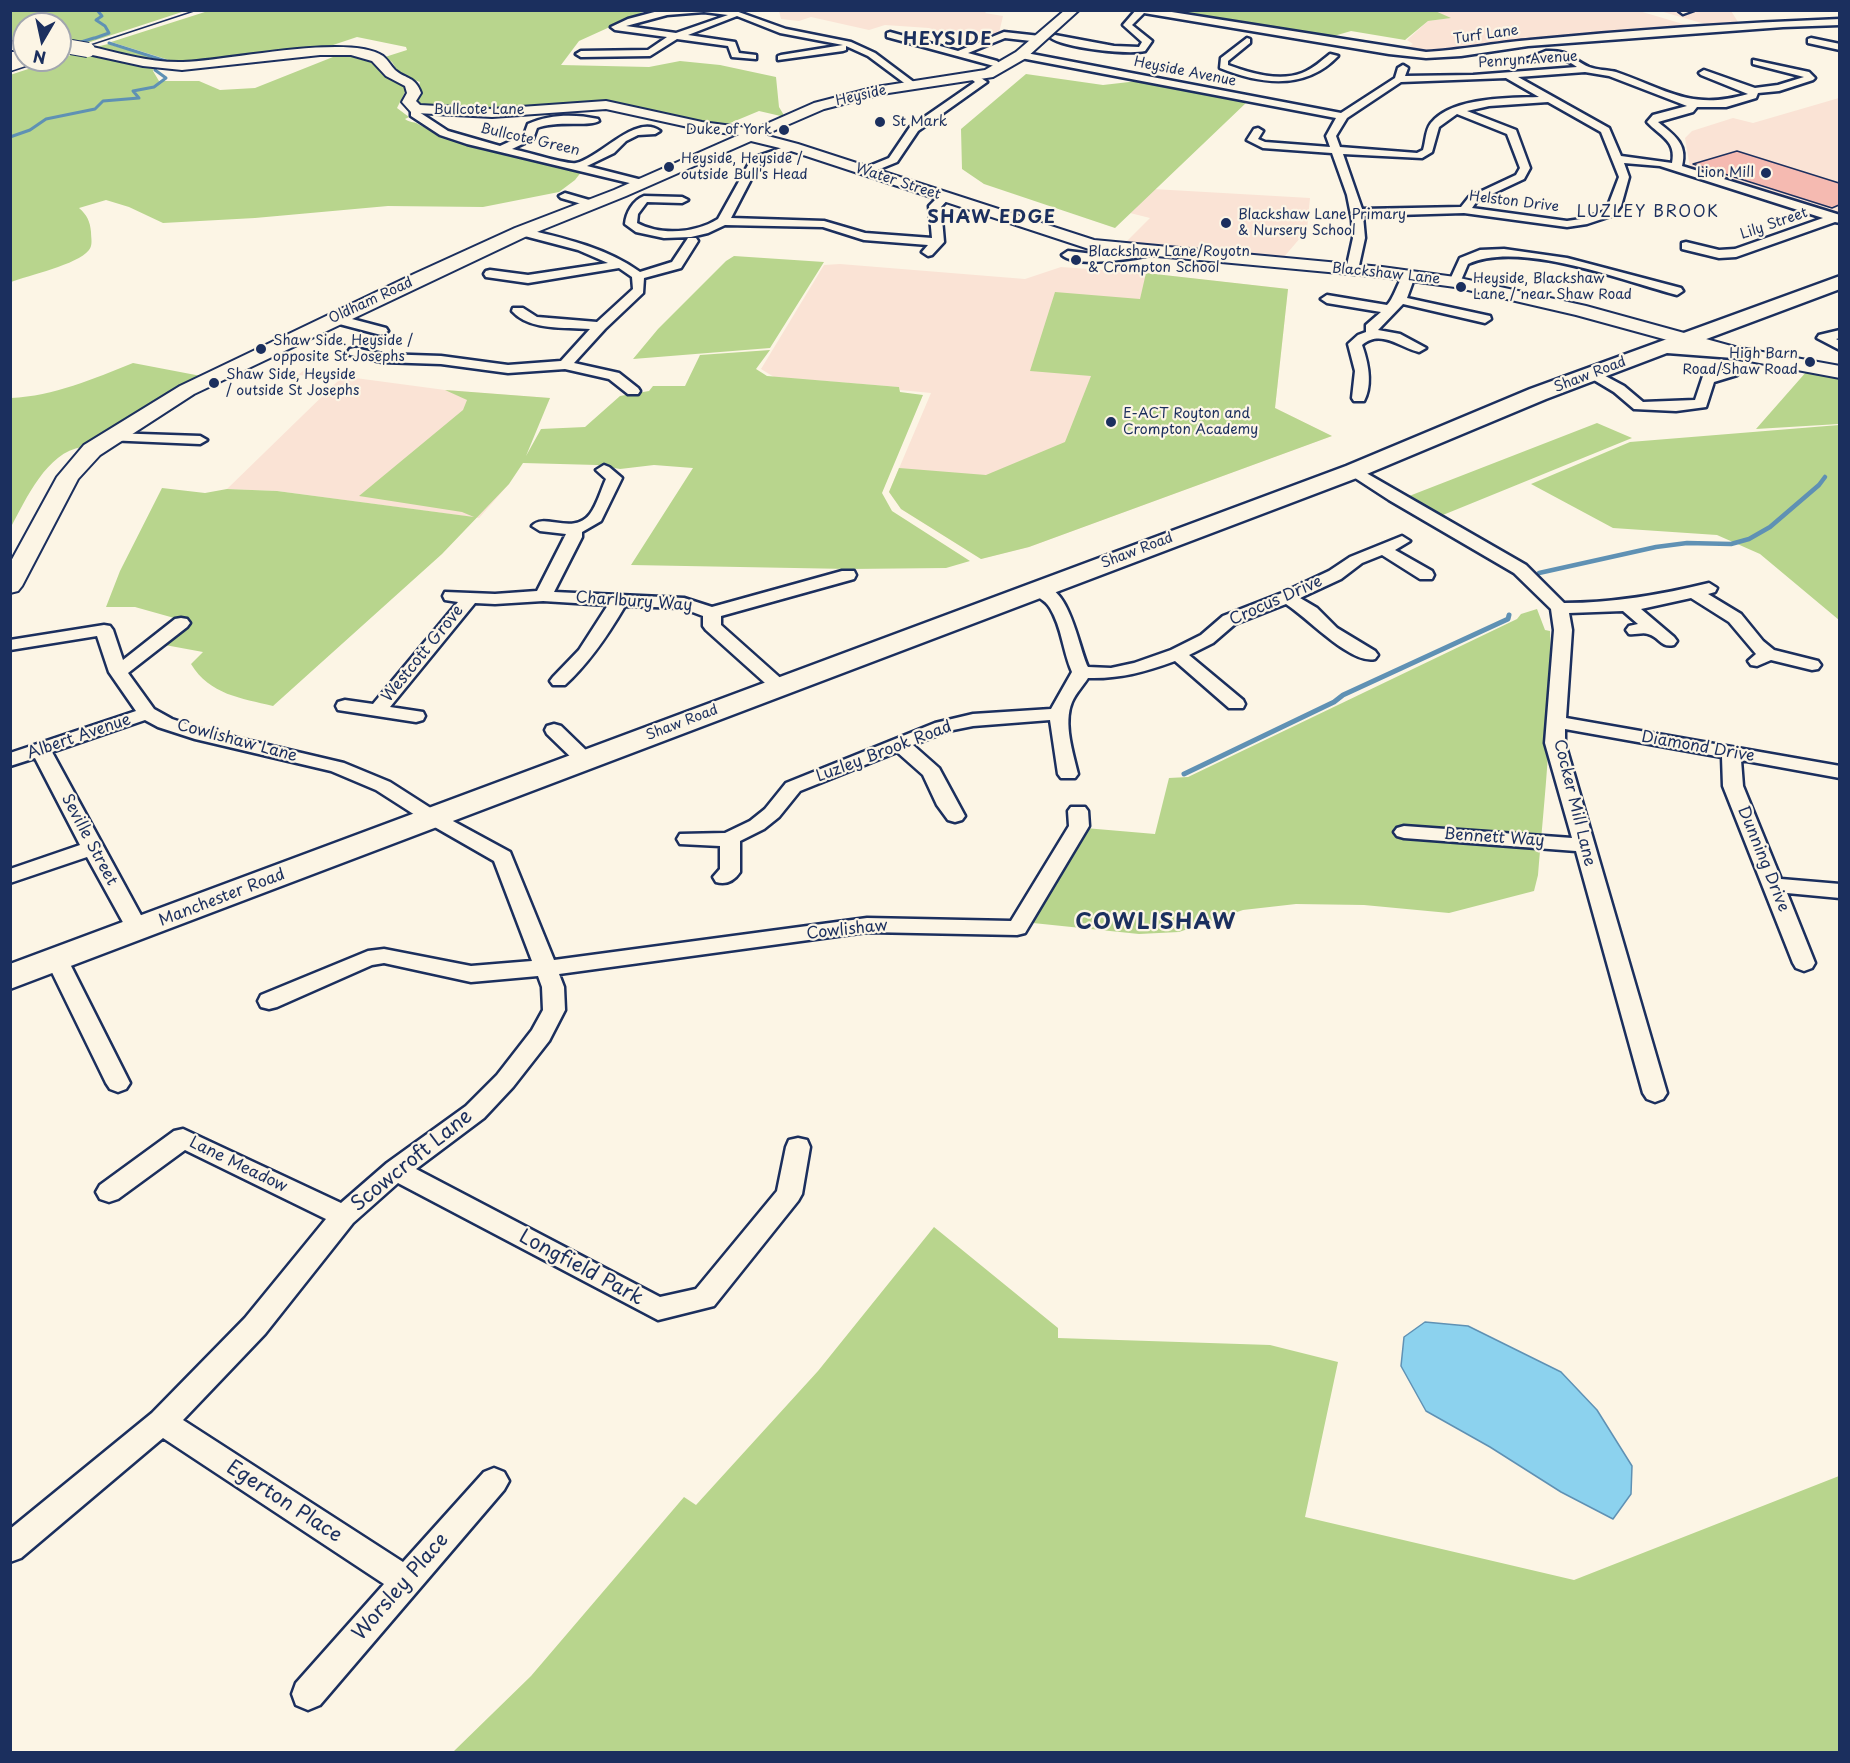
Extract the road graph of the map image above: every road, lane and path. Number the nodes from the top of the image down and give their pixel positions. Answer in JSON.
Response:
{"nodes":[{"id":1,"x":1072,"y":10,"type":"edge"},
{"id":2,"x":1690,"y":10,"type":"edge"},
{"id":3,"x":1140,"y":11,"type":"edge"},
{"id":4,"x":1683,"y":11,"type":"edge"},
{"id":5,"x":738,"y":15,"type":"junction"},
{"id":6,"x":1839,"y":22,"type":"edge"},
{"id":7,"x":890,"y":35,"type":"dead end"},
{"id":8,"x":1345,"y":35,"type":"dead end"},
{"id":9,"x":676,"y":36,"type":"junction"},
{"id":10,"x":1055,"y":38,"type":"dead end"},
{"id":11,"x":1040,"y":39,"type":"junction"},
{"id":12,"x":1327,"y":40,"type":"junction"},
{"id":13,"x":1246,"y":41,"type":"dead end"},
{"id":14,"x":1396,"y":41,"type":"dead end"},
{"id":15,"x":1811,"y":41,"type":"dead end"},
{"id":16,"x":586,"y":45,"type":"dead end"},
{"id":17,"x":72,"y":47,"type":"edge"},
{"id":18,"x":855,"y":47,"type":"junction"},
{"id":19,"x":1839,"y":47,"type":"edge"},
{"id":20,"x":1389,"y":51,"type":"junction"},
{"id":21,"x":956,"y":54,"type":"junction"},
{"id":22,"x":1409,"y":54,"type":"junction"},
{"id":23,"x":1021,"y":55,"type":"junction"},
{"id":24,"x":1334,"y":56,"type":"dead end"},
{"id":25,"x":753,"y":57,"type":"dead end"},
{"id":26,"x":781,"y":57,"type":"dead end"},
{"id":27,"x":1531,"y":59,"type":"dead end"},
{"id":28,"x":1756,"y":62,"type":"dead end"},
{"id":29,"x":994,"y":63,"type":"dead end"},
{"id":30,"x":1585,"y":69,"type":"junction"},
{"id":31,"x":1240,"y":72,"type":"junction"},
{"id":32,"x":1704,"y":73,"type":"dead end"},
{"id":33,"x":1230,"y":76,"type":"dead end"},
{"id":34,"x":1509,"y":76,"type":"junction"},
{"id":35,"x":975,"y":78,"type":"junction"},
{"id":36,"x":1399,"y":79,"type":"junction"},
{"id":37,"x":1219,"y":81,"type":"dead end"},
{"id":38,"x":1640,"y":85,"type":"junction"},
{"id":39,"x":914,"y":86,"type":"junction"},
{"id":40,"x":1621,"y":88,"type":"dead end"},
{"id":41,"x":1197,"y":89,"type":"junction"},
{"id":42,"x":1754,"y":91,"type":"junction"},
{"id":43,"x":1552,"y":99,"type":"junction"},
{"id":44,"x":1691,"y":104,"type":"junction"},
{"id":45,"x":1456,"y":111,"type":"junction"},
{"id":46,"x":415,"y":114,"type":"dead end"},
{"id":47,"x":1343,"y":116,"type":"junction"},
{"id":48,"x":594,"y":121,"type":"dead end"},
{"id":49,"x":655,"y":131,"type":"dead end"},
{"id":50,"x":1258,"y":131,"type":"dead end"},
{"id":51,"x":751,"y":134,"type":"junction"},
{"id":52,"x":793,"y":147,"type":"junction"},
{"id":53,"x":502,"y":149,"type":"junction"},
{"id":54,"x":1336,"y":150,"type":"junction"},
{"id":55,"x":1617,"y":159,"type":"junction"},
{"id":56,"x":579,"y":166,"type":"junction"},
{"id":57,"x":1675,"y":167,"type":"junction"},
{"id":58,"x":866,"y":171,"type":"junction"},
{"id":59,"x":642,"y":183,"type":"junction"},
{"id":60,"x":565,"y":196,"type":"dead end"},
{"id":61,"x":944,"y":197,"type":"junction"},
{"id":62,"x":682,"y":200,"type":"dead end"},
{"id":63,"x":592,"y":204,"type":"junction"},
{"id":64,"x":1464,"y":210,"type":"junction"},
{"id":65,"x":1358,"y":213,"type":"junction"},
{"id":66,"x":846,"y":219,"type":"dead end"},
{"id":67,"x":1838,"y":219,"type":"edge"},
{"id":68,"x":720,"y":223,"type":"junction"},
{"id":69,"x":826,"y":225,"type":"junction"},
{"id":70,"x":521,"y":232,"type":"junction"},
{"id":71,"x":692,"y":240,"type":"dead end"},
{"id":72,"x":938,"y":242,"type":"junction"},
{"id":73,"x":1686,"y":246,"type":"dead end"},
{"id":74,"x":1074,"y":248,"type":"joint"},
{"id":75,"x":928,"y":252,"type":"dead end"},
{"id":76,"x":623,"y":264,"type":"junction"},
{"id":77,"x":1352,"y":270,"type":"junction"},
{"id":78,"x":490,"y":274,"type":"dead end"},
{"id":79,"x":638,"y":276,"type":"junction"},
{"id":80,"x":1409,"y":276,"type":"junction"},
{"id":81,"x":1455,"y":282,"type":"junction"},
{"id":82,"x":1839,"y":282,"type":"edge"},
{"id":83,"x":1677,"y":291,"type":"dead end"},
{"id":84,"x":1328,"y":299,"type":"dead end"},
{"id":85,"x":1400,"y":300,"type":"junction"},
{"id":86,"x":1388,"y":309,"type":"junction"},
{"id":87,"x":518,"y":311,"type":"dead end"},
{"id":88,"x":333,"y":318,"type":"junction"},
{"id":89,"x":1485,"y":319,"type":"dead end"},
{"id":90,"x":600,"y":326,"type":"junction"},
{"id":91,"x":381,"y":331,"type":"dead end"},
{"id":92,"x":1373,"y":334,"type":"junction"},
{"id":93,"x":1839,"y":334,"type":"edge"},
{"id":94,"x":1685,"y":340,"type":"junction"},
{"id":95,"x":1839,"y":346,"type":"edge"},
{"id":96,"x":1419,"y":348,"type":"dead end"},
{"id":97,"x":1658,"y":349,"type":"junction"},
{"id":98,"x":355,"y":352,"type":"dead end"},
{"id":99,"x":1732,"y":362,"type":"junction"},
{"id":100,"x":565,"y":364,"type":"junction"},
{"id":101,"x":1839,"y":372,"type":"edge"},
{"id":102,"x":1591,"y":374,"type":"junction"},
{"id":103,"x":633,"y":391,"type":"dead end"},
{"id":104,"x":1359,"y":398,"type":"dead end"},
{"id":105,"x":111,"y":437,"type":"junction"},
{"id":106,"x":200,"y":440,"type":"dead end"},
{"id":107,"x":604,"y":470,"type":"dead end"},
{"id":108,"x":1354,"y":471,"type":"junction"},
{"id":109,"x":540,"y":526,"type":"dead end"},
{"id":110,"x":574,"y":530,"type":"junction"},
{"id":111,"x":1402,"y":541,"type":"dead end"},
{"id":112,"x":1383,"y":549,"type":"junction"},
{"id":113,"x":848,"y":574,"type":"dead end"},
{"id":114,"x":1426,"y":575,"type":"dead end"},
{"id":115,"x":10,"y":586,"type":"edge"},
{"id":116,"x":1037,"y":589,"type":"junction"},
{"id":117,"x":543,"y":596,"type":"junction"},
{"id":118,"x":460,"y":597,"type":"joint"},
{"id":119,"x":1288,"y":597,"type":"junction"},
{"id":120,"x":619,"y":601,"type":"junction"},
{"id":121,"x":1628,"y":606,"type":"junction"},
{"id":122,"x":1558,"y":608,"type":"junction"},
{"id":123,"x":712,"y":613,"type":"junction"},
{"id":124,"x":181,"y":623,"type":"dead end"},
{"id":125,"x":1668,"y":641,"type":"dead end"},
{"id":126,"x":10,"y":645,"type":"edge"},
{"id":127,"x":1177,"y":654,"type":"junction"},
{"id":128,"x":1369,"y":655,"type":"dead end"},
{"id":129,"x":1812,"y":665,"type":"dead end"},
{"id":130,"x":118,"y":672,"type":"junction"},
{"id":131,"x":1081,"y":672,"type":"junction"},
{"id":132,"x":558,"y":681,"type":"dead end"},
{"id":133,"x":780,"y":687,"type":"junction"},
{"id":134,"x":1236,"y":704,"type":"dead end"},
{"id":135,"x":345,"y":706,"type":"dead end"},
{"id":136,"x":378,"y":710,"type":"junction"},
{"id":137,"x":147,"y":713,"type":"junction"},
{"id":138,"x":1059,"y":714,"type":"junction"},
{"id":139,"x":416,"y":716,"type":"dead end"},
{"id":140,"x":1557,"y":722,"type":"junction"},
{"id":141,"x":554,"y":730,"type":"dead end"},
{"id":142,"x":900,"y":744,"type":"junction"},
{"id":143,"x":41,"y":750,"type":"junction"},
{"id":144,"x":1731,"y":753,"type":"junction"},
{"id":145,"x":10,"y":760,"type":"edge"},
{"id":146,"x":585,"y":760,"type":"junction"},
{"id":147,"x":1839,"y":771,"type":"edge"},
{"id":148,"x":1068,"y":774,"type":"dead end"},
{"id":149,"x":1078,"y":811,"type":"dead end"},
{"id":150,"x":955,"y":816,"type":"dead end"},
{"id":151,"x":433,"y":818,"type":"junction"},
{"id":152,"x":1404,"y":832,"type":"dead end"},
{"id":153,"x":730,"y":838,"type":"junction"},
{"id":154,"x":687,"y":839,"type":"dead end"},
{"id":155,"x":1584,"y":845,"type":"junction"},
{"id":156,"x":92,"y":848,"type":"junction"},
{"id":157,"x":10,"y":876,"type":"edge"},
{"id":158,"x":723,"y":877,"type":"dead end"},
{"id":159,"x":1773,"y":885,"type":"junction"},
{"id":160,"x":1839,"y":891,"type":"edge"},
{"id":161,"x":138,"y":930,"type":"junction"},
{"id":162,"x":57,"y":960,"type":"junction"},
{"id":163,"x":1804,"y":963,"type":"dead end"},
{"id":164,"x":545,"y":968,"type":"junction"},
{"id":165,"x":10,"y":977,"type":"edge"},
{"id":166,"x":269,"y":1001,"type":"dead end"},
{"id":167,"x":118,"y":1083,"type":"dead end"},
{"id":168,"x":1655,"y":1094,"type":"dead end"},
{"id":169,"x":798,"y":1147,"type":"dead end"},
{"id":170,"x":396,"y":1170,"type":"junction"},
{"id":171,"x":109,"y":1192,"type":"dead end"},
{"id":172,"x":344,"y":1216,"type":"junction"},
{"id":173,"x":162,"y":1422,"type":"junction"},
{"id":174,"x":494,"y":1481,"type":"dead end"},
{"id":175,"x":10,"y":1548,"type":"edge"},
{"id":176,"x":406,"y":1581,"type":"junction"},
{"id":177,"x":308,"y":1694,"type":"dead end"}],
"edges":[{"from":1,"to":11,"type":"street","name":"Heyside"},
{"from":2,"to":4,"type":"street"},
{"from":3,"to":10,"type":"street"},
{"from":3,"to":12,"type":"street","name":"Turf Lane"},
{"from":5,"to":9,"type":"street"},
{"from":5,"to":9,"type":"street"},
{"from":5,"to":18,"type":"street"},
{"from":6,"to":22,"type":"street","name":"Turf Lane"},
{"from":7,"to":21,"type":"street"},
{"from":8,"to":12,"type":"street"},
{"from":9,"to":16,"type":"street"},
{"from":9,"to":25,"type":"street"},
{"from":11,"to":21,"type":"street"},
{"from":11,"to":23,"type":"street","name":"Heyside"},
{"from":12,"to":20,"type":"street","name":"Turf Lane"},
{"from":13,"to":31,"type":"street"},
{"from":14,"to":20,"type":"street"},
{"from":15,"to":19,"type":"street"},
{"from":17,"to":51,"type":"street","name":"Bullcote Lane","bridge":true},
{"from":18,"to":26,"type":"street"},
{"from":18,"to":39,"type":"street"},
{"from":20,"to":22,"type":"street","name":"Turf Lane"},
{"from":21,"to":29,"type":"street"},
{"from":22,"to":36,"type":"street"},
{"from":23,"to":35,"type":"street","name":"Heyside"},
{"from":23,"to":41,"type":"street","name":"Heyside Avenue"},
{"from":24,"to":31,"type":"street"},
{"from":27,"to":30,"type":"street"},
{"from":28,"to":42,"type":"street"},
{"from":30,"to":34,"type":"street","name":"Penryn Avenue"},
{"from":30,"to":38,"type":"street","name":"Penryn Avenue"},
{"from":31,"to":33,"type":"street"},
{"from":32,"to":42,"type":"street"},
{"from":34,"to":36,"type":"street","name":"Penryn Avenue"},
{"from":34,"to":43,"type":"street","name":"Helston Drive"},
{"from":35,"to":39,"type":"street","name":"Heyside"},
{"from":35,"to":58,"type":"street"},
{"from":36,"to":47,"type":"street"},
{"from":37,"to":41,"type":"street"},
{"from":38,"to":40,"type":"street"},
{"from":38,"to":44,"type":"street","name":"Penryn Avenue"},
{"from":39,"to":51,"type":"street","name":"Heyside"},
{"from":41,"to":47,"type":"street","name":"Heyside Avenue"},
{"from":42,"to":44,"type":"street"},
{"from":43,"to":45,"type":"street"},
{"from":43,"to":55,"type":"street","name":"Helston Drive"},
{"from":44,"to":57,"type":"street"},
{"from":45,"to":54,"type":"street"},
{"from":45,"to":64,"type":"street"},
{"from":46,"to":53,"type":"street","name":"Bullcote Green"},
{"from":47,"to":54,"type":"street"},
{"from":48,"to":53,"type":"street"},
{"from":49,"to":56,"type":"street"},
{"from":50,"to":54,"type":"street"},
{"from":51,"to":52,"type":"street","name":"Water Street"},
{"from":51,"to":59,"type":"street","name":"Heyside"},
{"from":52,"to":58,"type":"street","name":"Water Street"},
{"from":52,"to":68,"type":"street"},
{"from":53,"to":56,"type":"street","name":"Bullcote Green"},
{"from":54,"to":65,"type":"street"},
{"from":55,"to":57,"type":"street"},
{"from":55,"to":64,"type":"street","name":"Helston Drive"},
{"from":56,"to":59,"type":"street","name":"Bullcote Green"},
{"from":57,"to":67,"type":"street"},
{"from":58,"to":61,"type":"street","name":"Water Street"},
{"from":59,"to":63,"type":"street","name":"Oldham Road"},
{"from":60,"to":63,"type":"street"},
{"from":61,"to":72,"type":"street"},
{"from":61,"to":74,"type":"street","name":"Water Street"},
{"from":62,"to":68,"type":"street"},
{"from":63,"to":70,"type":"street","name":"Oldham Road"},
{"from":64,"to":65,"type":"street","name":"Helston Drive"},
{"from":65,"to":77,"type":"street"},
{"from":66,"to":69,"type":"street"},
{"from":67,"to":73,"type":"street","name":"Lily Street"},
{"from":68,"to":69,"type":"street"},
{"from":69,"to":72,"type":"street"},
{"from":70,"to":76,"type":"street"},
{"from":70,"to":88,"type":"street","name":"Oldham Road"},
{"from":71,"to":79,"type":"street"},
{"from":72,"to":75,"type":"street"},
{"from":74,"to":77,"type":"street","name":"Blackshaw Lane"},
{"from":76,"to":78,"type":"street"},
{"from":76,"to":79,"type":"street"},
{"from":77,"to":80,"type":"street","name":"Blackshaw Lane"},
{"from":79,"to":90,"type":"street"},
{"from":80,"to":81,"type":"street","name":"Blackshaw Lane"},
{"from":80,"to":85,"type":"street"},
{"from":81,"to":83,"type":"street"},
{"from":81,"to":94,"type":"street","name":"Blackshaw Lane"},
{"from":82,"to":94,"type":"main road","name":"Shaw Road"},
{"from":84,"to":86,"type":"street"},
{"from":85,"to":86,"type":"street"},
{"from":85,"to":89,"type":"street"},
{"from":86,"to":92,"type":"street"},
{"from":87,"to":90,"type":"street"},
{"from":88,"to":91,"type":"street"},
{"from":88,"to":105,"type":"street","name":"Oldham Road"},
{"from":90,"to":100,"type":"street"},
{"from":92,"to":96,"type":"street"},
{"from":92,"to":104,"type":"street"},
{"from":93,"to":95,"type":"street"},
{"from":94,"to":97,"type":"main road","name":"Shaw Road"},
{"from":94,"to":99,"type":"street","name":"Blackshaw Lane"},
{"from":97,"to":99,"type":"main road"},
{"from":97,"to":102,"type":"main road","name":"Shaw Road"},
{"from":98,"to":100,"type":"street"},
{"from":99,"to":101,"type":"street","name":"Blackshaw Lane"},
{"from":99,"to":102,"type":"street"},
{"from":100,"to":103,"type":"street"},
{"from":102,"to":108,"type":"main road","name":"Shaw Road"},
{"from":105,"to":106,"type":"street"},
{"from":105,"to":115,"type":"street","name":"Oldham Road"},
{"from":107,"to":110,"type":"street"},
{"from":108,"to":116,"type":"main road","name":"Shaw Road"},
{"from":108,"to":122,"type":"street"},
{"from":109,"to":110,"type":"street"},
{"from":110,"to":117,"type":"street"},
{"from":111,"to":112,"type":"street","name":"Crocus Drive"},
{"from":112,"to":114,"type":"street"},
{"from":112,"to":119,"type":"street","name":"Crocus Drive"},
{"from":113,"to":123,"type":"street"},
{"from":116,"to":131,"type":"street"},
{"from":116,"to":133,"type":"main road","name":"Shaw Road"},
{"from":117,"to":118,"type":"street","name":"Charlbury Way"},
{"from":117,"to":120,"type":"street","name":"Charlbury Way"},
{"from":118,"to":136,"type":"street","name":"Westcott Grove"},
{"from":119,"to":127,"type":"street","name":"Crocus Drive"},
{"from":119,"to":128,"type":"street"},
{"from":120,"to":123,"type":"street","name":"Charlbury Way"},
{"from":120,"to":132,"type":"street"},
{"from":121,"to":122,"type":"street"},
{"from":121,"to":125,"type":"street"},
{"from":121,"to":129,"type":"street"},
{"from":122,"to":140,"type":"street","name":"Cocker Mill Lane"},
{"from":123,"to":133,"type":"street","name":"Charlbury Way"},
{"from":124,"to":130,"type":"street"},
{"from":126,"to":130,"type":"street","name":"Cowlishaw Lane"},
{"from":127,"to":131,"type":"street","name":"Crocus Drive"},
{"from":127,"to":134,"type":"street"},
{"from":130,"to":137,"type":"street","name":"Cowlishaw Lane"},
{"from":131,"to":138,"type":"street"},
{"from":133,"to":146,"type":"main road","name":"Shaw Road"},
{"from":135,"to":136,"type":"street","name":"Westcott Grove"},
{"from":136,"to":139,"type":"street","name":"Westcott Grove"},
{"from":137,"to":143,"type":"street","name":"Albert Avenue"},
{"from":137,"to":151,"type":"street","name":"Cowlishaw Lane"},
{"from":138,"to":142,"type":"street","name":"Luzley Brook Road"},
{"from":138,"to":148,"type":"street"},
{"from":140,"to":144,"type":"street","name":"Diamond Drive"},
{"from":140,"to":155,"type":"street","name":"Cocker Mill Lane"},
{"from":141,"to":146,"type":"street"},
{"from":142,"to":150,"type":"street"},
{"from":142,"to":153,"type":"street","name":"Luzley Brook Road"},
{"from":143,"to":145,"type":"street","name":"Albert Avenue"},
{"from":143,"to":156,"type":"street","name":"Seville Street"},
{"from":144,"to":147,"type":"street","name":"Diamond Drive"},
{"from":144,"to":159,"type":"street","name":"Dunning Drive"},
{"from":146,"to":151,"type":"main road","name":"Shaw Road"},
{"from":149,"to":164,"type":"street","name":"Cowlishaw"},
{"from":151,"to":161,"type":"main road","name":"Manchester Road"},
{"from":151,"to":164,"type":"street","name":"Scowcroft Lane"},
{"from":152,"to":155,"type":"street","name":"Bennett Way"},
{"from":153,"to":154,"type":"street","name":"Luzley Brook Road"},
{"from":153,"to":158,"type":"street"},
{"from":155,"to":168,"type":"street","name":"Cocker Mill Lane"},
{"from":156,"to":157,"type":"street"},
{"from":156,"to":161,"type":"street","name":"Seville Street"},
{"from":159,"to":160,"type":"street"},
{"from":159,"to":163,"type":"street","name":"Dunning Drive"},
{"from":161,"to":162,"type":"main road","name":"Manchester Road"},
{"from":162,"to":165,"type":"main road","name":"Manchester Road"},
{"from":162,"to":167,"type":"street"},
{"from":164,"to":166,"type":"street"},
{"from":164,"to":170,"type":"street","name":"Scowcroft Lane"},
{"from":169,"to":170,"type":"street","name":"Longfield Park"},
{"from":170,"to":172,"type":"street","name":"Scowcroft Lane"},
{"from":171,"to":172,"type":"street","name":"Lane Meadow"},
{"from":172,"to":173,"type":"street","name":"Scowcroft Lane"},
{"from":173,"to":175,"type":"street","name":"Scowcroft Lane"},
{"from":173,"to":176,"type":"street","name":"Egerton Place"},
{"from":174,"to":176,"type":"street","name":"Worsley Place"},
{"from":176,"to":177,"type":"street","name":"Worsley Place"}]}
